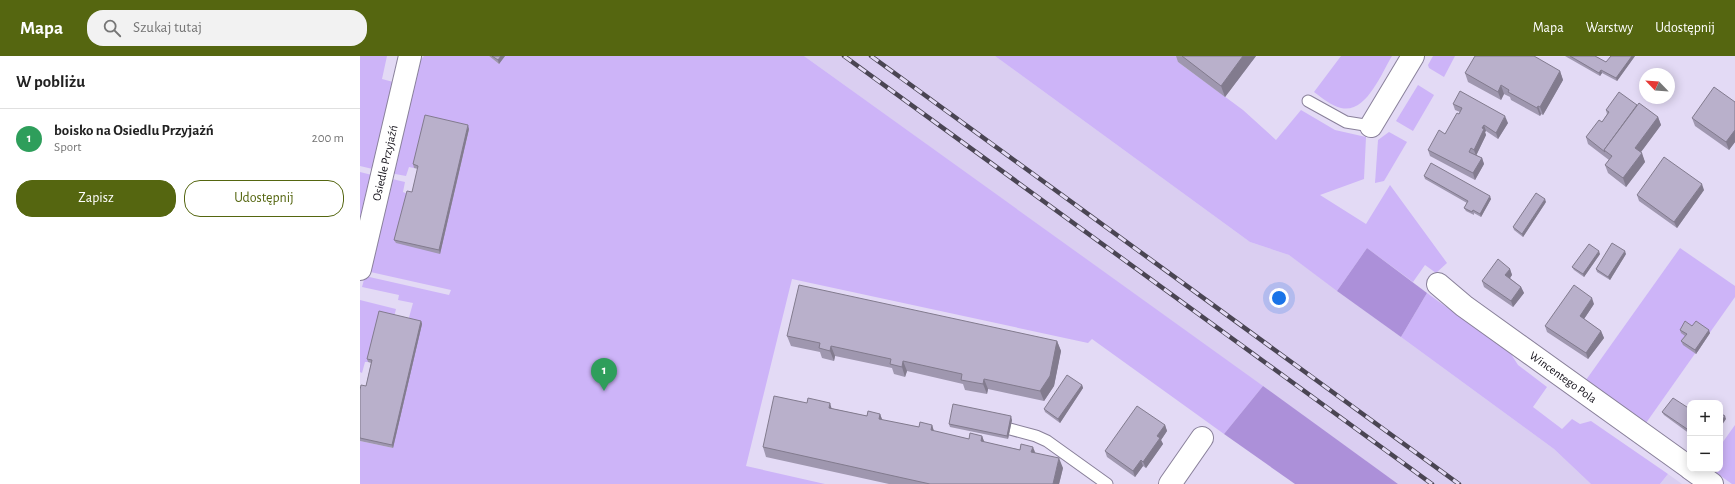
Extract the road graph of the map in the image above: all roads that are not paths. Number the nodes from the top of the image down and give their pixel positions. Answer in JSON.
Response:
{"nodes":[{"id":1,"x":410,"y":56,"type":"edge"},
{"id":2,"x":1413,"y":56,"type":"edge"},
{"id":3,"x":1308,"y":101,"type":"dead end"},
{"id":4,"x":1372,"y":126,"type":"joint"},
{"id":5,"x":360,"y":269,"type":"edge"},
{"id":6,"x":1438,"y":284,"type":"dead end"},
{"id":7,"x":1010,"y":429,"type":"edge"},
{"id":8,"x":1202,"y":438,"type":"dead end"},
{"id":9,"x":1687,"y":466,"type":"edge"},
{"id":10,"x":1695,"y":472,"type":"edge"},
{"id":11,"x":1107,"y":484,"type":"edge"},
{"id":12,"x":1170,"y":484,"type":"edge"},
{"id":13,"x":1712,"y":484,"type":"edge"}],
"edges":[{"from":1,"to":5,"type":"street","name":"Osiedle Przyjaźń"},
{"from":2,"to":4,"type":"street"},
{"from":3,"to":4,"type":"lane"},
{"from":6,"to":9,"type":"street","name":"Wincentego Pola"},
{"from":7,"to":11,"type":"lane"},
{"from":8,"to":12,"type":"street"},
{"from":10,"to":13,"type":"street","name":"Wincentego Pola"}]}
